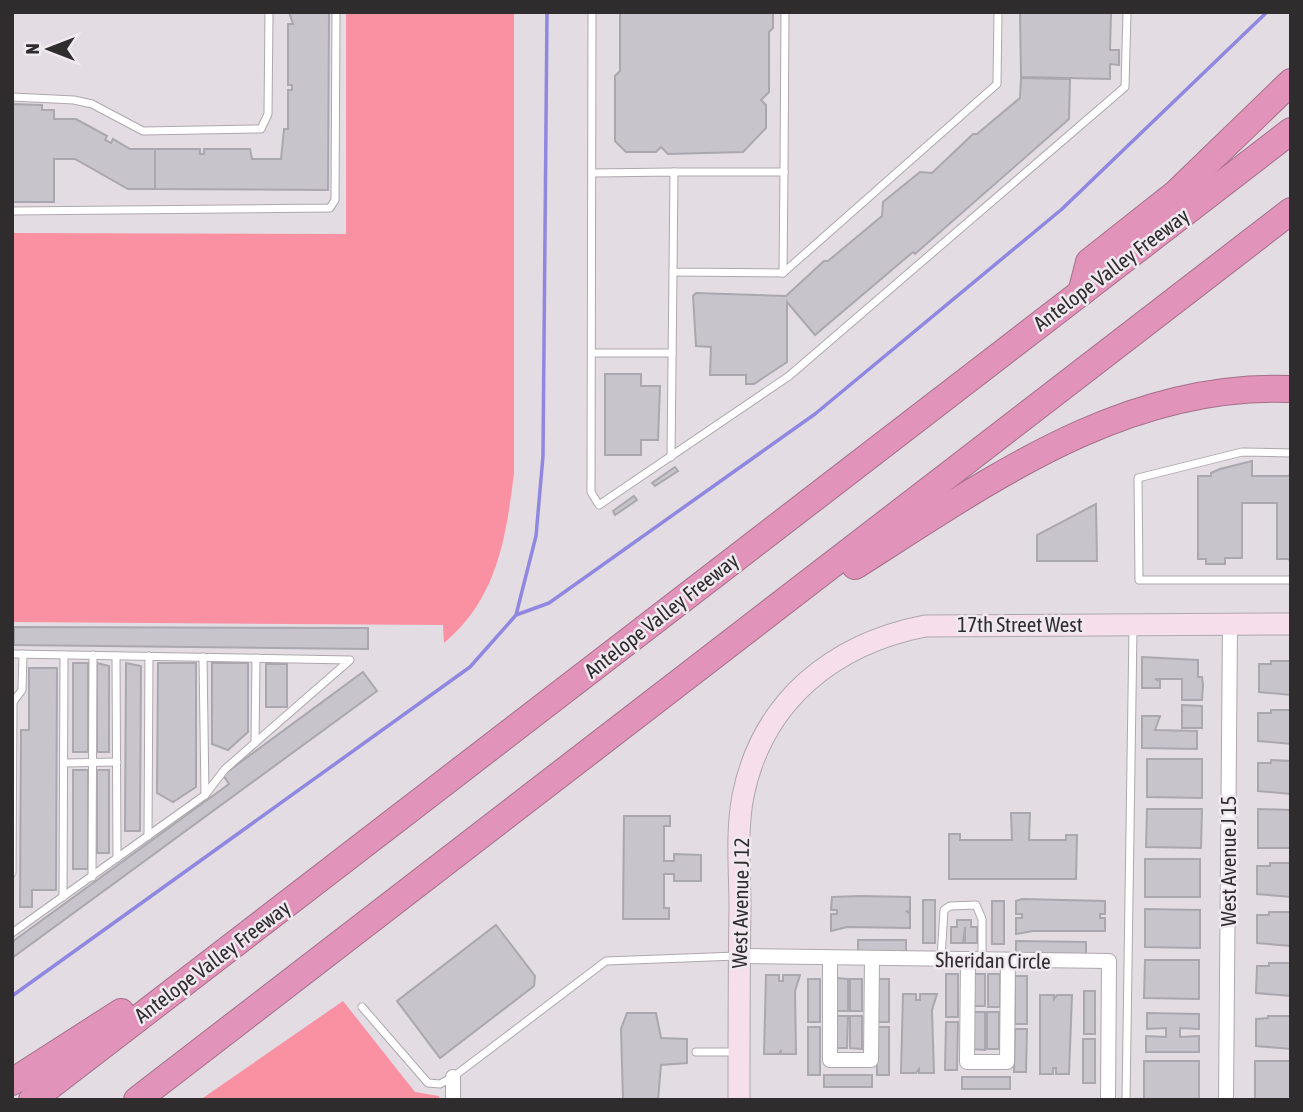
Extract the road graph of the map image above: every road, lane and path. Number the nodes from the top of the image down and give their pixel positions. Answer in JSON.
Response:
{"nodes":[{"id":1,"x":269,"y":12,"type":"edge"},
{"id":2,"x":337,"y":12,"type":"edge"},
{"id":3,"x":592,"y":12,"type":"edge"},
{"id":4,"x":785,"y":12,"type":"edge"},
{"id":5,"x":998,"y":12,"type":"edge"},
{"id":6,"x":1127,"y":12,"type":"edge"},
{"id":7,"x":1291,"y":82,"type":"edge"},
{"id":8,"x":12,"y":97,"type":"edge"},
{"id":9,"x":1291,"y":131,"type":"edge"},
{"id":10,"x":674,"y":172,"type":"junction"},
{"id":11,"x":784,"y":172,"type":"junction"},
{"id":12,"x":593,"y":173,"type":"junction"},
{"id":13,"x":12,"y":211,"type":"edge"},
{"id":14,"x":1291,"y":211,"type":"edge"},
{"id":15,"x":673,"y":272,"type":"junction"},
{"id":16,"x":783,"y":272,"type":"junction"},
{"id":17,"x":1081,"y":293,"type":"junction"},
{"id":18,"x":593,"y":353,"type":"junction"},
{"id":19,"x":672,"y":353,"type":"junction"},
{"id":20,"x":1291,"y":389,"type":"edge"},
{"id":21,"x":1291,"y":453,"type":"edge"},
{"id":22,"x":671,"y":457,"type":"junction"},
{"id":23,"x":1291,"y":580,"type":"edge"},
{"id":24,"x":1230,"y":623,"type":"junction"},
{"id":25,"x":1133,"y":624,"type":"junction"},
{"id":26,"x":1291,"y":624,"type":"edge"},
{"id":27,"x":726,"y":647,"type":"junction"},
{"id":28,"x":12,"y":654,"type":"edge"},
{"id":29,"x":23,"y":654,"type":"junction"},
{"id":30,"x":64,"y":655,"type":"junction"},
{"id":31,"x":93,"y":656,"type":"junction"},
{"id":32,"x":116,"y":656,"type":"junction"},
{"id":33,"x":149,"y":656,"type":"junction"},
{"id":34,"x":204,"y":657,"type":"junction"},
{"id":35,"x":256,"y":658,"type":"junction"},
{"id":36,"x":778,"y":713,"type":"joint"},
{"id":37,"x":255,"y":743,"type":"junction"},
{"id":38,"x":92,"y":762,"type":"junction"},
{"id":39,"x":117,"y":762,"type":"junction"},
{"id":40,"x":64,"y":763,"type":"junction"},
{"id":41,"x":205,"y":795,"type":"junction"},
{"id":42,"x":148,"y":836,"type":"junction"},
{"id":43,"x":117,"y":859,"type":"junction"},
{"id":44,"x":12,"y":873,"type":"edge"},
{"id":45,"x":92,"y":877,"type":"junction"},
{"id":46,"x":63,"y":897,"type":"junction"},
{"id":47,"x":12,"y":933,"type":"edge"},
{"id":48,"x":739,"y":956,"type":"junction"},
{"id":49,"x":830,"y":958,"type":"junction"},
{"id":50,"x":872,"y":958,"type":"junction"},
{"id":51,"x":941,"y":959,"type":"junction"},
{"id":52,"x":975,"y":959,"type":"junction"},
{"id":53,"x":1008,"y":960,"type":"junction"},
{"id":54,"x":191,"y":977,"type":"junction"},
{"id":55,"x":362,"y":1007,"type":"dead end"},
{"id":56,"x":696,"y":1052,"type":"dead end"},
{"id":57,"x":739,"y":1052,"type":"junction"},
{"id":58,"x":453,"y":1077,"type":"junction"},
{"id":59,"x":12,"y":1082,"type":"edge"},
{"id":60,"x":32,"y":1100,"type":"edge"},
{"id":61,"x":136,"y":1100,"type":"edge"},
{"id":62,"x":453,"y":1100,"type":"edge"},
{"id":63,"x":739,"y":1100,"type":"edge"},
{"id":64,"x":1108,"y":1100,"type":"edge"},
{"id":65,"x":1126,"y":1100,"type":"edge"},
{"id":66,"x":1226,"y":1100,"type":"edge"}],
"edges":[{"from":1,"to":8,"type":"lane"},
{"from":2,"to":13,"type":"lane"},
{"from":3,"to":12,"type":"lane"},
{"from":4,"to":11,"type":"lane"},
{"from":5,"to":16,"type":"lane"},
{"from":6,"to":22,"type":"lane"},
{"from":7,"to":17,"type":"highway"},
{"from":9,"to":17,"type":"highway","name":"Antelope Valley Freeway"},
{"from":10,"to":11,"type":"lane"},
{"from":10,"to":12,"type":"lane"},
{"from":10,"to":15,"type":"lane"},
{"from":11,"to":16,"type":"lane"},
{"from":12,"to":18,"type":"lane"},
{"from":14,"to":27,"type":"highway"},
{"from":15,"to":16,"type":"lane"},
{"from":15,"to":19,"type":"lane"},
{"from":17,"to":54,"type":"highway","name":"Antelope Valley Freeway"},
{"from":18,"to":19,"type":"lane"},
{"from":18,"to":22,"type":"lane"},
{"from":19,"to":22,"type":"lane"},
{"from":20,"to":27,"type":"highway"},
{"from":21,"to":23,"type":"lane"},
{"from":24,"to":25,"type":"street","name":"17th Street West"},
{"from":24,"to":26,"type":"street","name":"17th Street West"},
{"from":24,"to":66,"type":"street","name":"West Avenue J 15"},
{"from":25,"to":36,"type":"street","name":"17th Street West"},
{"from":25,"to":65,"type":"lane"},
{"from":27,"to":61,"type":"highway"},
{"from":28,"to":29,"type":"lane"},
{"from":29,"to":30,"type":"lane"},
{"from":29,"to":44,"type":"lane"},
{"from":30,"to":31,"type":"lane"},
{"from":30,"to":40,"type":"lane"},
{"from":31,"to":32,"type":"lane"},
{"from":31,"to":38,"type":"lane"},
{"from":32,"to":33,"type":"lane"},
{"from":32,"to":39,"type":"lane"},
{"from":33,"to":34,"type":"lane"},
{"from":33,"to":42,"type":"lane"},
{"from":34,"to":35,"type":"lane"},
{"from":34,"to":41,"type":"lane"},
{"from":35,"to":37,"type":"lane"},
{"from":35,"to":37,"type":"lane"},
{"from":36,"to":48,"type":"street","name":"West Avenue J 12"},
{"from":37,"to":41,"type":"lane"},
{"from":38,"to":39,"type":"lane"},
{"from":38,"to":40,"type":"lane"},
{"from":38,"to":45,"type":"lane"},
{"from":39,"to":43,"type":"lane"},
{"from":40,"to":46,"type":"lane"},
{"from":41,"to":42,"type":"lane"},
{"from":42,"to":43,"type":"lane"},
{"from":43,"to":45,"type":"lane"},
{"from":45,"to":46,"type":"lane"},
{"from":46,"to":47,"type":"lane"},
{"from":48,"to":49,"type":"street","name":"Sheridan Circle"},
{"from":48,"to":57,"type":"street","name":"West Avenue J 12"},
{"from":48,"to":58,"type":"lane"},
{"from":49,"to":50,"type":"street","name":"Sheridan Circle"},
{"from":49,"to":50,"type":"street"},
{"from":50,"to":51,"type":"street","name":"Sheridan Circle"},
{"from":51,"to":52,"type":"street","name":"Sheridan Circle"},
{"from":51,"to":52,"type":"lane"},
{"from":52,"to":53,"type":"street","name":"Sheridan Circle"},
{"from":52,"to":53,"type":"street"},
{"from":53,"to":64,"type":"street","name":"Sheridan Circle"},
{"from":54,"to":59,"type":"highway"},
{"from":54,"to":60,"type":"highway","name":"Antelope Valley Freeway"},
{"from":55,"to":58,"type":"lane"},
{"from":56,"to":57,"type":"lane"},
{"from":57,"to":63,"type":"street","name":"West Avenue J 12"},
{"from":58,"to":62,"type":"street"}]}
